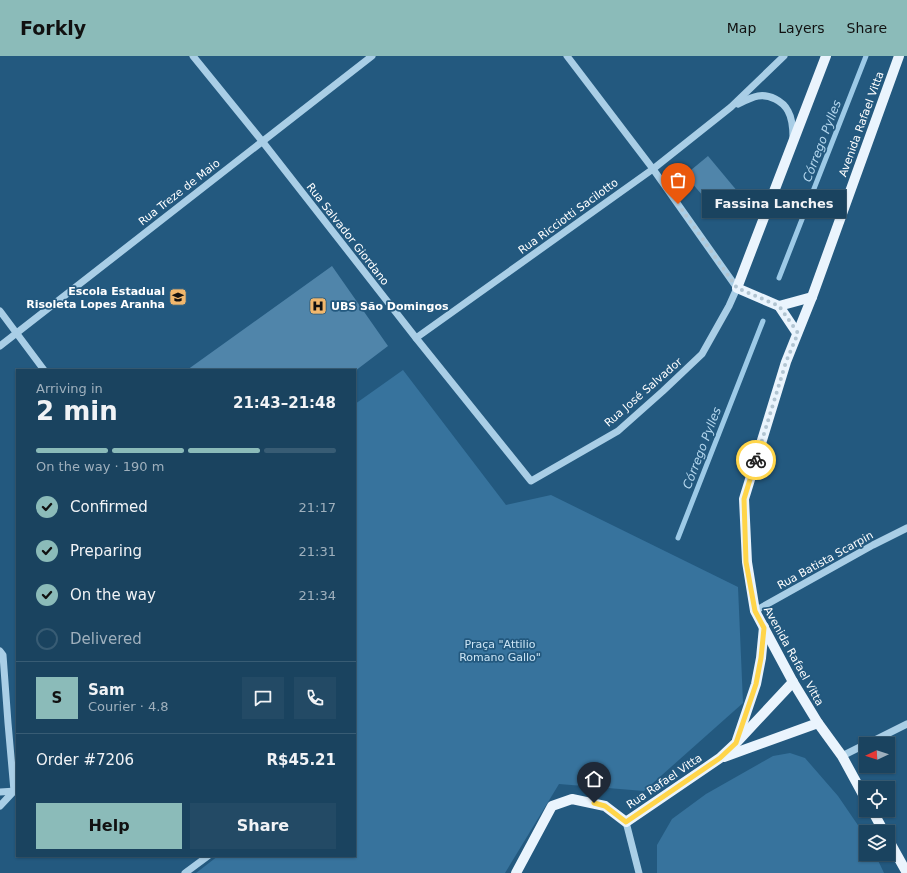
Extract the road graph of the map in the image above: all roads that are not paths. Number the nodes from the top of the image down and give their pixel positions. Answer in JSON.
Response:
{"nodes":[{"id":1,"x":193,"y":56,"type":"edge"},
{"id":2,"x":372,"y":56,"type":"edge"},
{"id":3,"x":567,"y":56,"type":"edge"},
{"id":4,"x":784,"y":56,"type":"edge"},
{"id":5,"x":826,"y":56,"type":"edge"},
{"id":6,"x":899,"y":56,"type":"edge"},
{"id":7,"x":730,"y":108,"type":"junction"},
{"id":8,"x":794,"y":140,"type":"junction"},
{"id":9,"x":262,"y":141,"type":"junction"},
{"id":10,"x":653,"y":169,"type":"junction"},
{"id":11,"x":737,"y":288,"type":"junction"},
{"id":12,"x":812,"y":297,"type":"junction"},
{"id":13,"x":779,"y":306,"type":"junction"},
{"id":14,"x":0,"y":312,"type":"edge"},
{"id":15,"x":798,"y":333,"type":"junction"},
{"id":16,"x":16,"y":334,"type":"junction"},
{"id":17,"x":416,"y":338,"type":"junction"},
{"id":18,"x":0,"y":346,"type":"edge"},
{"id":19,"x":43,"y":369,"type":"edge"},
{"id":20,"x":531,"y":481,"type":"joint"},
{"id":21,"x":907,"y":528,"type":"edge"},
{"id":22,"x":755,"y":611,"type":"junction"},
{"id":23,"x":764,"y":628,"type":"junction"},
{"id":24,"x":0,"y":651,"type":"edge"},
{"id":25,"x":792,"y":682,"type":"junction"},
{"id":26,"x":818,"y":723,"type":"junction"},
{"id":27,"x":907,"y":724,"type":"edge"},
{"id":28,"x":880,"y":737,"type":"edge"},
{"id":29,"x":736,"y":743,"type":"junction"},
{"id":30,"x":859,"y":748,"type":"edge"},
{"id":31,"x":842,"y":756,"type":"junction"},
{"id":32,"x":720,"y":758,"type":"junction"},
{"id":33,"x":859,"y":787,"type":"edge"},
{"id":34,"x":15,"y":791,"type":"edge"},
{"id":35,"x":0,"y":792,"type":"edge"},
{"id":36,"x":0,"y":806,"type":"edge"},
{"id":37,"x":626,"y":822,"type":"junction"},
{"id":38,"x":895,"y":852,"type":"edge"},
{"id":39,"x":207,"y":857,"type":"edge"},
{"id":40,"x":185,"y":873,"type":"edge"},
{"id":41,"x":516,"y":873,"type":"edge"},
{"id":42,"x":639,"y":873,"type":"edge"},
{"id":43,"x":907,"y":873,"type":"edge"}],
"edges":[{"from":1,"to":9,"type":"street","name":"Rua Salvador Giordano"},
{"from":2,"to":9,"type":"street","name":"Rua Treze de Maio"},
{"from":3,"to":10,"type":"street"},
{"from":4,"to":7,"type":"street","name":"Rua Ricciotti Sacilotto"},
{"from":5,"to":8,"type":"main road"},
{"from":6,"to":12,"type":"main road","name":"Avenida Rafael Vitta"},
{"from":7,"to":8,"type":"street","name":"Rua Ricciotti Sacilotto"},
{"from":7,"to":10,"type":"street","name":"Rua Ricciotti Sacilotto"},
{"from":8,"to":11,"type":"main road"},
{"from":9,"to":16,"type":"street","name":"Rua Treze de Maio"},
{"from":9,"to":17,"type":"street","name":"Rua Salvador Giordano"},
{"from":10,"to":11,"type":"street"},
{"from":10,"to":17,"type":"street","name":"Rua Ricciotti Sacilotto"},
{"from":11,"to":13,"type":"main road"},
{"from":11,"to":20,"type":"street","name":"Rua José Salvador"},
{"from":12,"to":13,"type":"main road"},
{"from":12,"to":15,"type":"main road","name":"Avenida Rafael Vitta"},
{"from":13,"to":15,"type":"main road"},
{"from":14,"to":16,"type":"street"},
{"from":15,"to":22,"type":"main road","name":"Avenida Rafael Vitta"},
{"from":16,"to":18,"type":"street","name":"Rua Treze de Maio"},
{"from":16,"to":19,"type":"street"},
{"from":17,"to":20,"type":"street","name":"Rua Salvador Giordano"},
{"from":21,"to":22,"type":"street","name":"Rua Batista Scarpin"},
{"from":22,"to":23,"type":"main road","name":"Avenida Rafael Vitta"},
{"from":23,"to":25,"type":"main road","name":"Avenida Rafael Vitta"},
{"from":23,"to":29,"type":"main road"},
{"from":24,"to":34,"type":"street"},
{"from":25,"to":26,"type":"main road","name":"Avenida Rafael Vitta"},
{"from":25,"to":29,"type":"main road","name":"Rua Rafael Vitta"},
{"from":26,"to":31,"type":"main road","name":"Avenida Rafael Vitta"},
{"from":26,"to":32,"type":"main road","name":"Rua Rafael Vitta"},
{"from":27,"to":28,"type":"street"},
{"from":29,"to":32,"type":"main road","name":"Rua Rafael Vitta"},
{"from":30,"to":31,"type":"street"},
{"from":31,"to":33,"type":"main road","name":"Avenida Rafael Vitta"},
{"from":32,"to":37,"type":"main road","name":"Rua Rafael Vitta"},
{"from":34,"to":35,"type":"street"},
{"from":34,"to":36,"type":"street"},
{"from":37,"to":41,"type":"main road"},
{"from":37,"to":42,"type":"street","name":"Rua Rafael Vitta"},
{"from":38,"to":43,"type":"main road"},
{"from":39,"to":40,"type":"street"}]}
